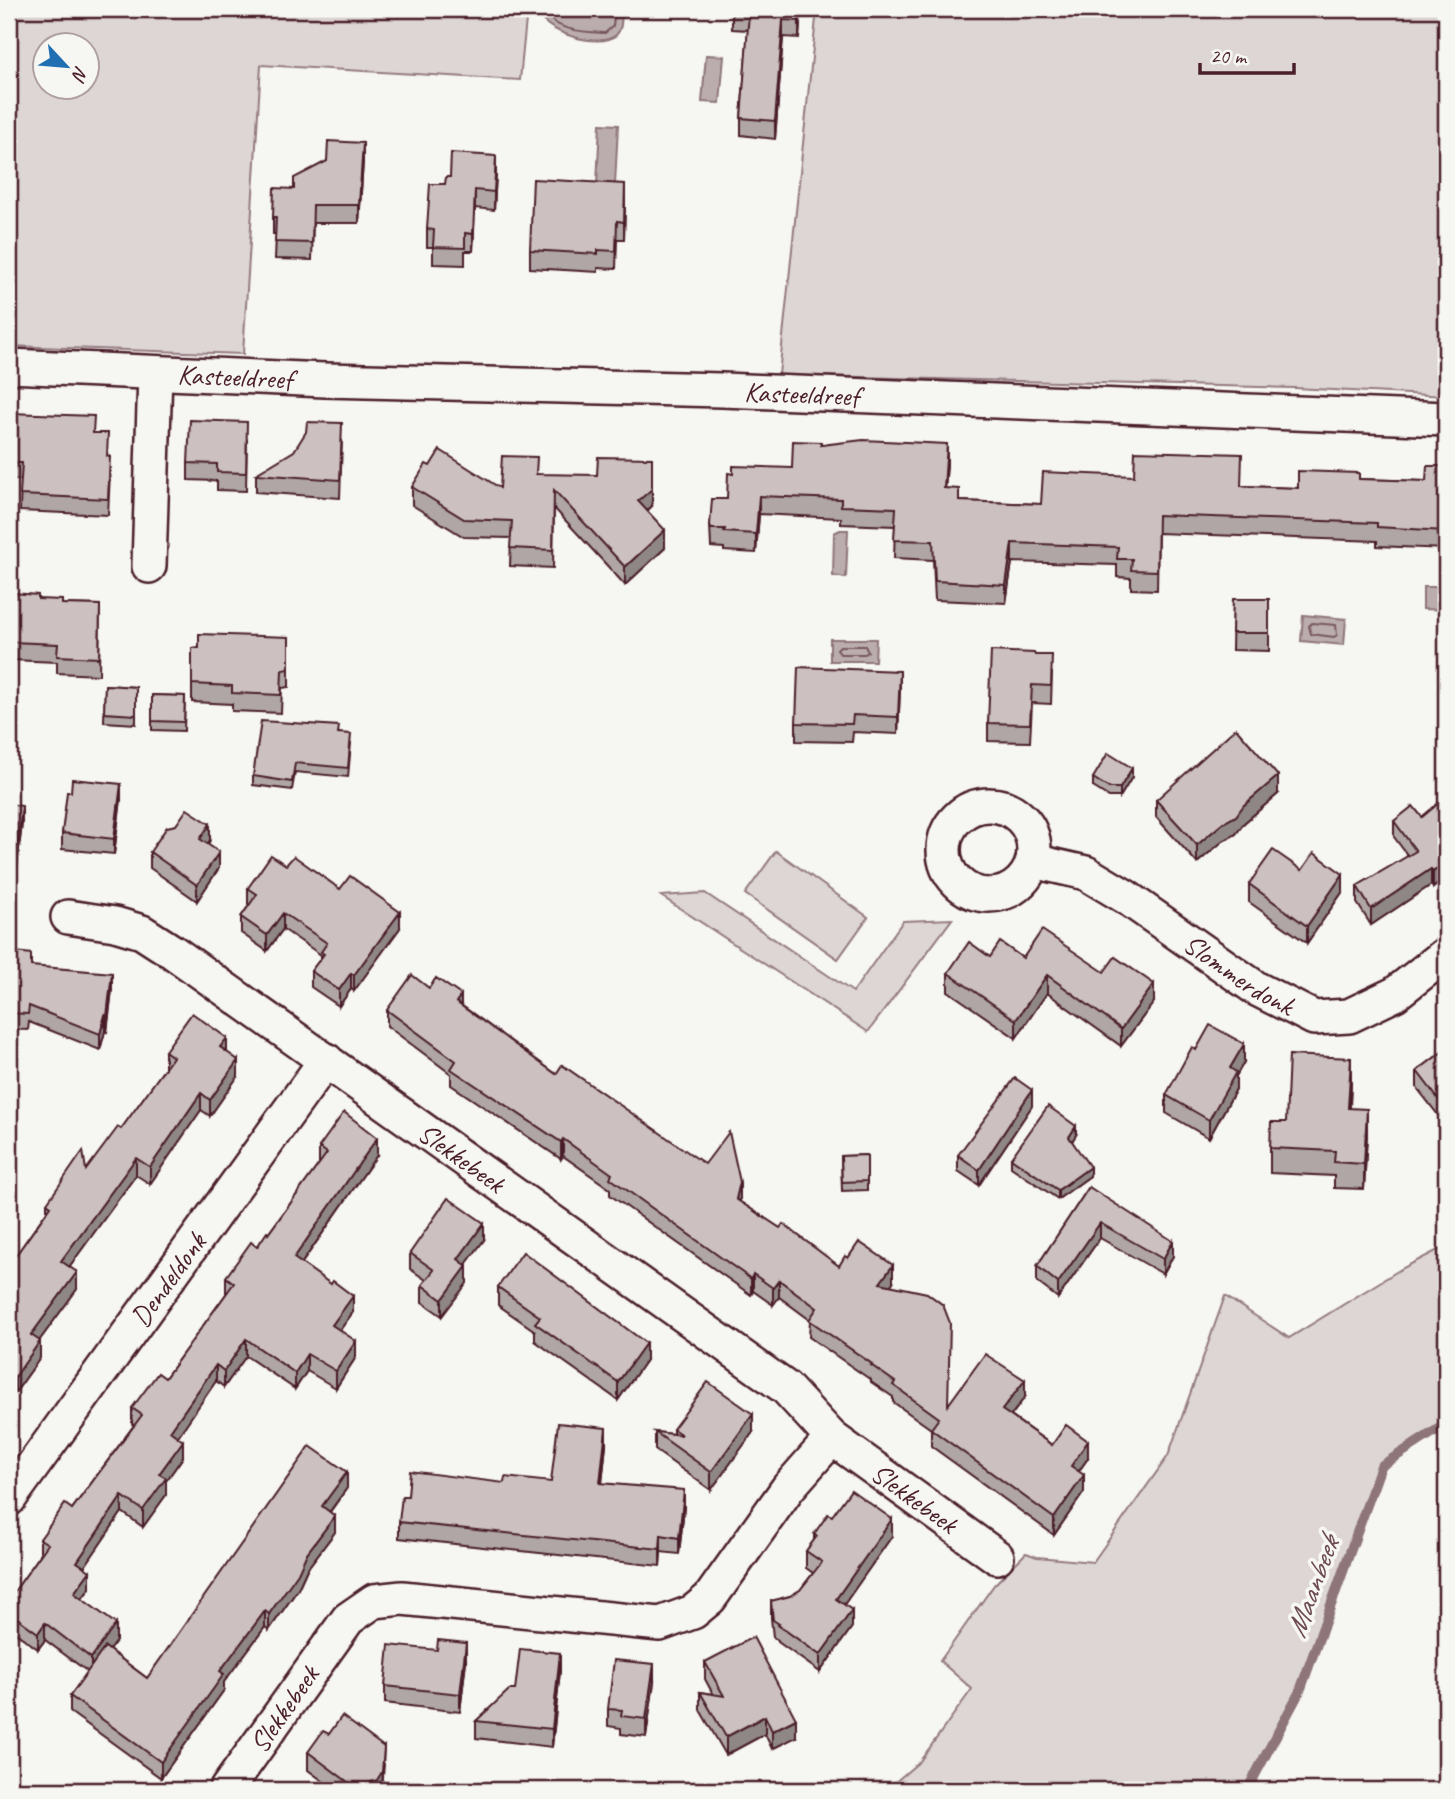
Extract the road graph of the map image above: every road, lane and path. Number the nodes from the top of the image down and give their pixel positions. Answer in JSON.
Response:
{"nodes":[{"id":1,"x":9,"y":366,"type":"edge"},
{"id":2,"x":155,"y":373,"type":"junction"},
{"id":3,"x":1446,"y":419,"type":"edge"},
{"id":4,"x":149,"y":566,"type":"dead end"},
{"id":5,"x":1033,"y":861,"type":"dead end"},
{"id":6,"x":68,"y":917,"type":"dead end"},
{"id":7,"x":1446,"y":954,"type":"edge"},
{"id":8,"x":326,"y":1060,"type":"junction"},
{"id":9,"x":832,"y":1438,"type":"junction"},
{"id":10,"x":9,"y":1499,"type":"edge"},
{"id":11,"x":998,"y":1557,"type":"dead end"},
{"id":12,"x":226,"y":1790,"type":"edge"}],
"edges":[{"from":1,"to":2,"type":"street","name":"Kasteeldreef"},
{"from":2,"to":3,"type":"street","name":"Kasteeldreef"},
{"from":2,"to":4,"type":"street","name":"Kasteeldreef"},
{"from":5,"to":7,"type":"street","name":"Slommerdonk"},
{"from":6,"to":8,"type":"street","name":"Slekkebeek"},
{"from":8,"to":9,"type":"street","name":"Slekkebeek"},
{"from":8,"to":10,"type":"street","name":"Dendeldonk"},
{"from":9,"to":11,"type":"street","name":"Slekkebeek"},
{"from":9,"to":12,"type":"street","name":"Slekkebeek"}]}
